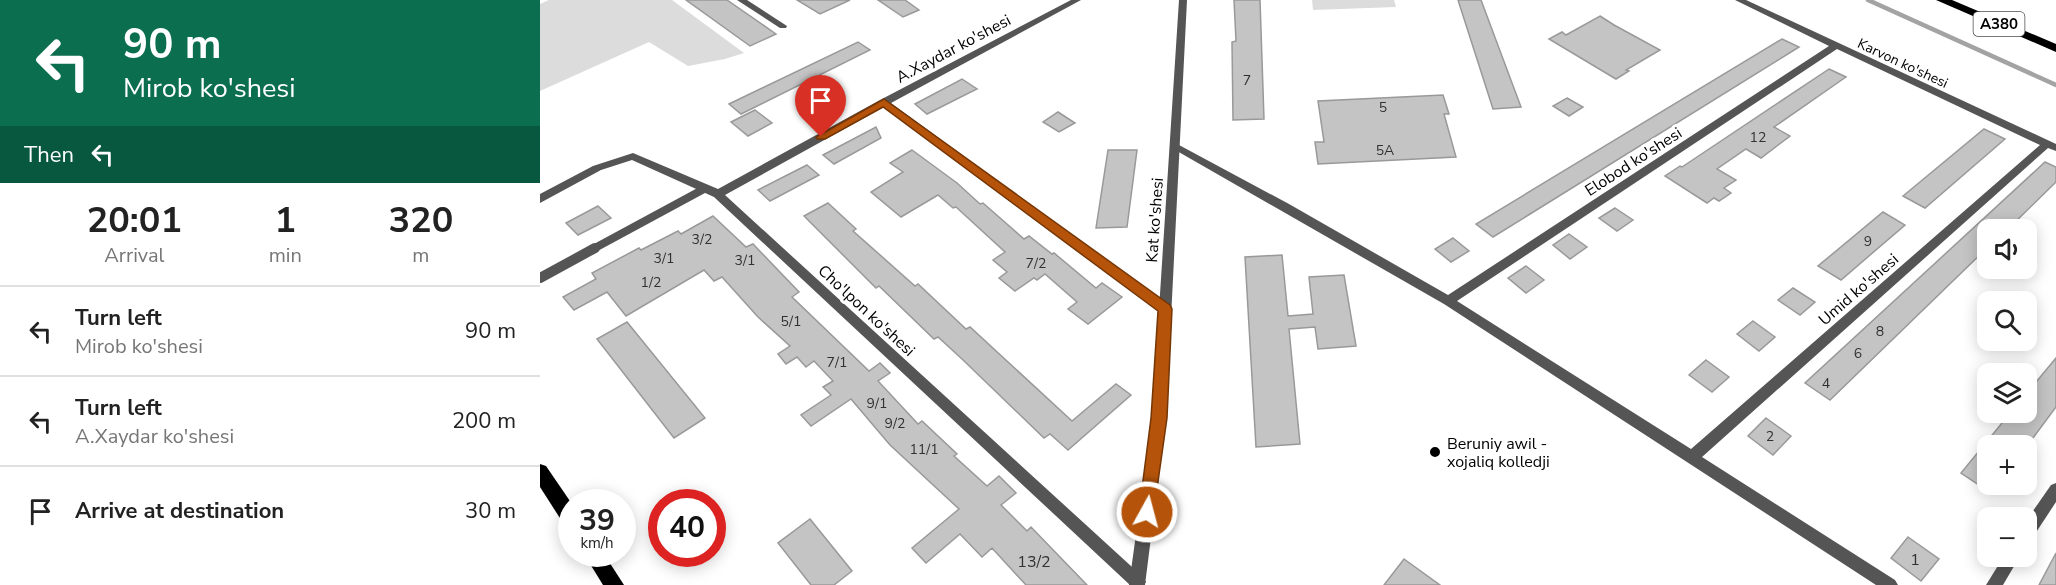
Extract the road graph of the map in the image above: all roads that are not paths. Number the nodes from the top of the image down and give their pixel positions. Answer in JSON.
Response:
{"nodes":[{"id":1,"x":741,"y":0,"type":"edge"},
{"id":2,"x":1077,"y":0,"type":"edge"},
{"id":3,"x":1183,"y":0,"type":"edge"},
{"id":4,"x":1739,"y":0,"type":"edge"},
{"id":5,"x":1942,"y":0,"type":"edge"},
{"id":6,"x":783,"y":26,"type":"dead end"},
{"id":7,"x":1834,"y":46,"type":"junction"},
{"id":8,"x":2056,"y":48,"type":"edge"},
{"id":9,"x":884,"y":102,"type":"junction"},
{"id":10,"x":2052,"y":146,"type":"edge"},
{"id":11,"x":1175,"y":147,"type":"junction"},
{"id":12,"x":704,"y":189,"type":"junction"},
{"id":13,"x":718,"y":194,"type":"junction"},
{"id":14,"x":540,"y":199,"type":"edge"},
{"id":15,"x":540,"y":278,"type":"edge"},
{"id":16,"x":1448,"y":301,"type":"junction"},
{"id":17,"x":1165,"y":309,"type":"junction"},
{"id":18,"x":1691,"y":458,"type":"junction"},
{"id":19,"x":540,"y":472,"type":"edge"},
{"id":20,"x":2056,"y":490,"type":"edge"},
{"id":21,"x":558,"y":499,"type":"edge"},
{"id":22,"x":2037,"y":519,"type":"edge"},
{"id":23,"x":602,"y":567,"type":"edge"},
{"id":24,"x":2006,"y":567,"type":"edge"},
{"id":25,"x":1138,"y":584,"type":"edge"},
{"id":26,"x":614,"y":585,"type":"edge"},
{"id":27,"x":1890,"y":585,"type":"edge"},
{"id":28,"x":1994,"y":585,"type":"edge"}],
"edges":[{"from":1,"to":6,"type":"street"},
{"from":2,"to":9,"type":"street","name":"A.Xaydar ko'shesi"},
{"from":3,"to":11,"type":"street","name":"Kat ko'shesi"},
{"from":4,"to":7,"type":"street","name":"Karvon ko'shesi"},
{"from":5,"to":8,"type":"highway","number":"A380"},
{"from":7,"to":10,"type":"street","name":"Karvon ko'shesi"},
{"from":7,"to":16,"type":"street","name":"Elobod ko'shesi"},
{"from":9,"to":13,"type":"street","name":"A.Xaydar ko'shesi"},
{"from":9,"to":17,"type":"street"},
{"from":10,"to":18,"type":"street","name":"Umid ko'shesi"},
{"from":11,"to":16,"type":"street"},
{"from":11,"to":17,"type":"street","name":"Kat ko'shesi"},
{"from":12,"to":13,"type":"street","name":"Cho'lpon ko'shesi"},
{"from":12,"to":14,"type":"street","name":"Cho'lpon ko'shesi"},
{"from":12,"to":15,"type":"lane"},
{"from":13,"to":25,"type":"street","name":"Cho'lpon ko'shesi"},
{"from":16,"to":18,"type":"street"},
{"from":17,"to":25,"type":"street","name":"Kat ko'shesi"},
{"from":18,"to":27,"type":"street"},
{"from":19,"to":21,"type":"main road"},
{"from":20,"to":22,"type":"street"},
{"from":23,"to":26,"type":"main road"},
{"from":24,"to":28,"type":"street"}]}
